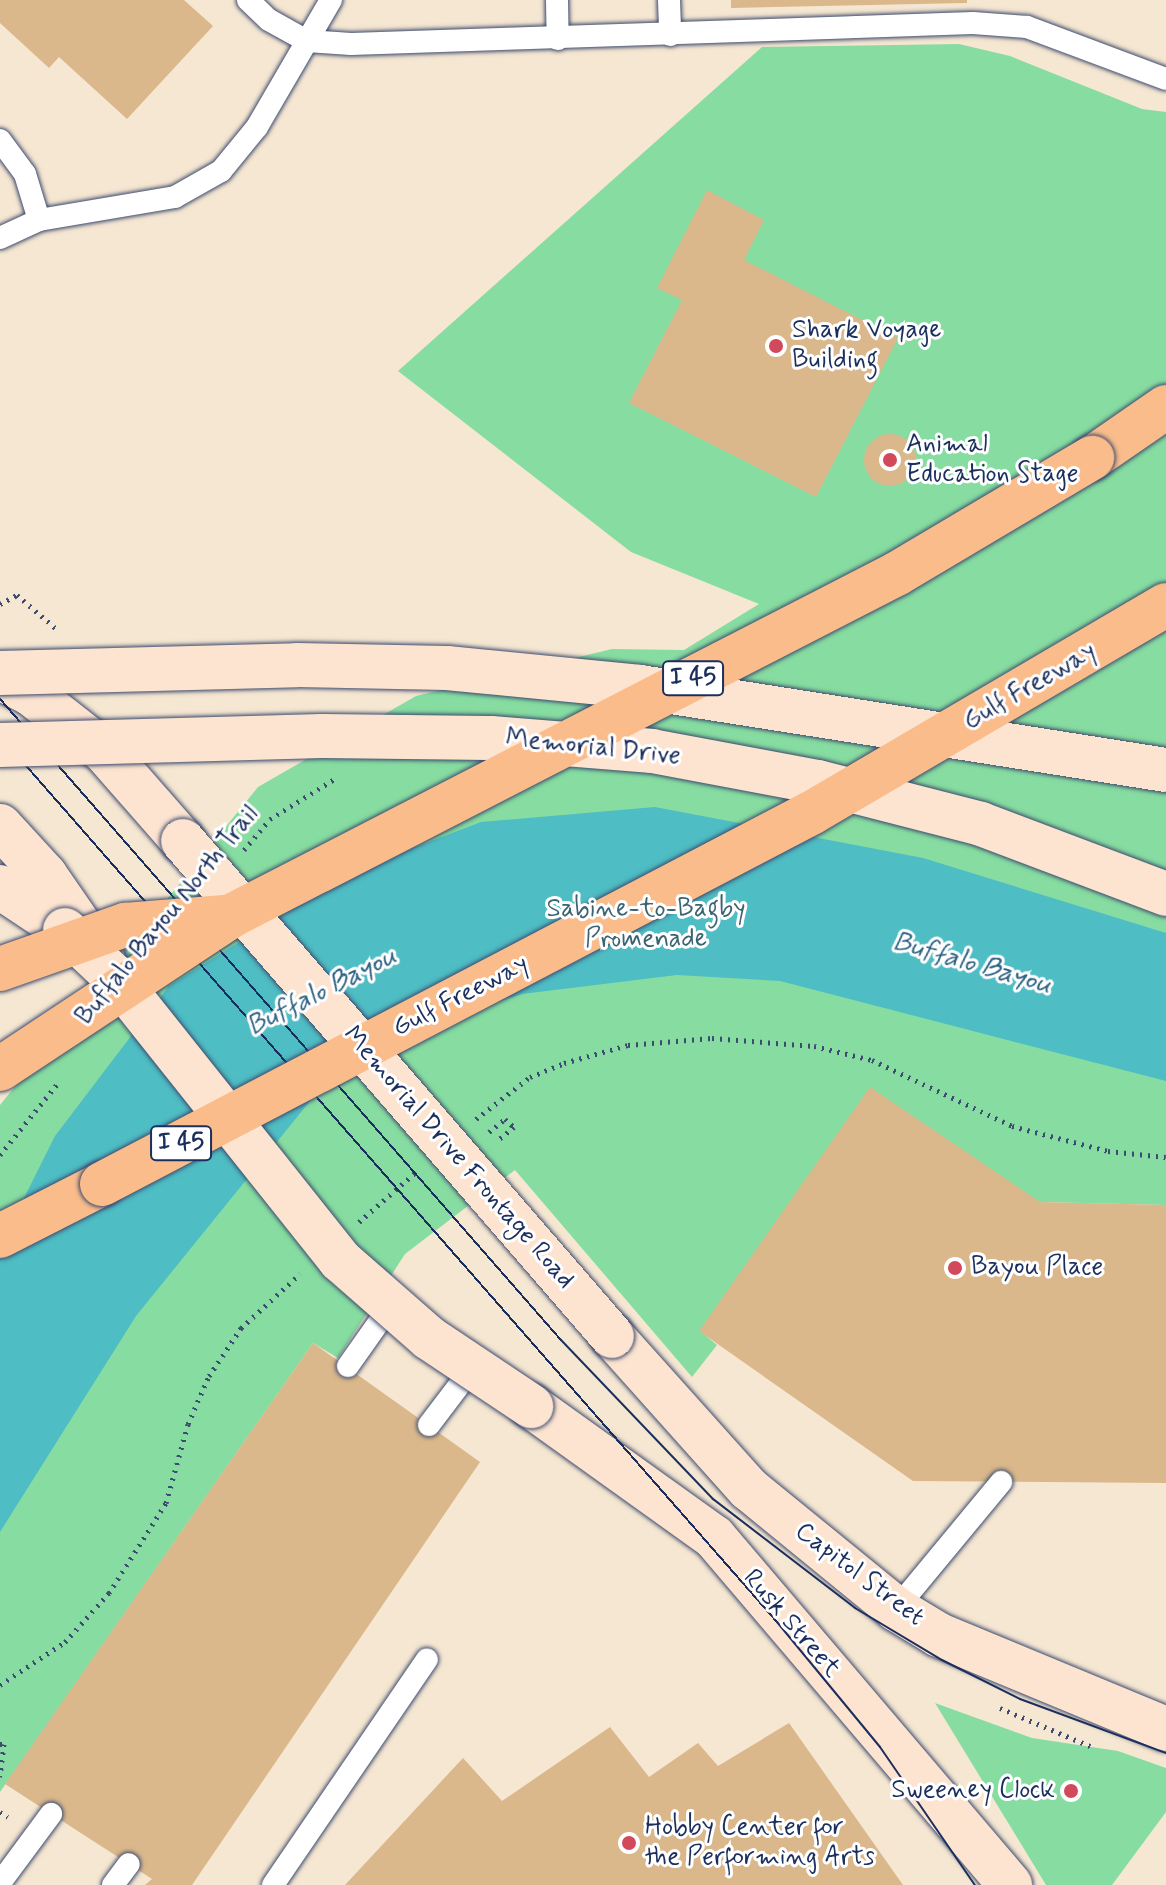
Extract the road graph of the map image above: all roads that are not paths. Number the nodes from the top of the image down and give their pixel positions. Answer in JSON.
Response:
{"nodes":[{"id":1,"x":248,"y":0,"type":"edge"},
{"id":2,"x":331,"y":0,"type":"edge"},
{"id":3,"x":557,"y":0,"type":"edge"},
{"id":4,"x":669,"y":0,"type":"edge"},
{"id":5,"x":670,"y":35,"type":"junction"},
{"id":6,"x":558,"y":39,"type":"junction"},
{"id":7,"x":307,"y":41,"type":"junction"},
{"id":8,"x":1166,"y":79,"type":"edge"},
{"id":9,"x":0,"y":140,"type":"edge"},
{"id":10,"x":39,"y":220,"type":"junction"},
{"id":11,"x":0,"y":238,"type":"edge"},
{"id":12,"x":1166,"y":407,"type":"edge"},
{"id":13,"x":1166,"y":605,"type":"edge"},
{"id":14,"x":0,"y":675,"type":"edge"},
{"id":15,"x":0,"y":745,"type":"edge"},
{"id":16,"x":1166,"y":770,"type":"edge"},
{"id":17,"x":0,"y":826,"type":"edge"},
{"id":18,"x":0,"y":887,"type":"edge"},
{"id":19,"x":1166,"y":894,"type":"edge"},
{"id":20,"x":231,"y":916,"type":"junction"},
{"id":21,"x":72,"y":926,"type":"junction"},
{"id":22,"x":0,"y":969,"type":"edge"},
{"id":23,"x":120,"y":981,"type":"junction"},
{"id":24,"x":0,"y":1050,"type":"edge"},
{"id":25,"x":0,"y":1069,"type":"edge"},
{"id":26,"x":0,"y":1236,"type":"edge"},
{"id":27,"x":391,"y":1305,"type":"junction"},
{"id":28,"x":612,"y":1336,"type":"joint"},
{"id":29,"x":348,"y":1366,"type":"dead end"},
{"id":30,"x":473,"y":1367,"type":"junction"},
{"id":31,"x":429,"y":1425,"type":"dead end"},
{"id":32,"x":1001,"y":1482,"type":"dead end"},
{"id":33,"x":896,"y":1609,"type":"junction"},
{"id":34,"x":427,"y":1659,"type":"dead end"},
{"id":35,"x":1166,"y":1729,"type":"edge"},
{"id":36,"x":51,"y":1814,"type":"dead end"},
{"id":37,"x":129,"y":1864,"type":"dead end"},
{"id":38,"x":0,"y":1883,"type":"edge"},
{"id":39,"x":113,"y":1885,"type":"edge"},
{"id":40,"x":273,"y":1885,"type":"edge"},
{"id":41,"x":1010,"y":1885,"type":"edge"}],
"edges":[{"from":1,"to":7,"type":"lane"},
{"from":2,"to":7,"type":"lane"},
{"from":3,"to":6,"type":"lane"},
{"from":4,"to":5,"type":"lane"},
{"from":5,"to":6,"type":"lane"},
{"from":5,"to":8,"type":"lane"},
{"from":6,"to":7,"type":"lane"},
{"from":7,"to":10,"type":"lane"},
{"from":9,"to":10,"type":"lane"},
{"from":10,"to":11,"type":"lane"},
{"from":12,"to":20,"type":"highway","number":"I 45","bridge":true},
{"from":13,"to":26,"type":"highway","name":"Gulf Freeway","number":"I 45","bridge":true},
{"from":14,"to":16,"type":"street","bridge":true},
{"from":14,"to":28,"type":"street","name":"Memorial Drive Frontage Road","bridge":true},
{"from":15,"to":19,"type":"street","name":"Memorial Drive","bridge":true},
{"from":17,"to":21,"type":"street"},
{"from":18,"to":21,"type":"street"},
{"from":20,"to":22,"type":"highway","bridge":true},
{"from":20,"to":23,"type":"highway","number":"I 45","bridge":true},
{"from":21,"to":23,"type":"street","bridge":true},
{"from":23,"to":24,"type":"highway","number":"I 45","bridge":true},
{"from":23,"to":25,"type":"highway","bridge":true},
{"from":23,"to":27,"type":"street","bridge":true},
{"from":27,"to":29,"type":"lane"},
{"from":27,"to":30,"type":"street","bridge":true},
{"from":28,"to":33,"type":"street","name":"Capitol Street"},
{"from":30,"to":31,"type":"lane"},
{"from":30,"to":41,"type":"street","name":"Rusk Street","bridge":true},
{"from":32,"to":33,"type":"lane"},
{"from":33,"to":35,"type":"street","name":"Capitol Street"},
{"from":34,"to":40,"type":"lane"},
{"from":36,"to":38,"type":"lane"},
{"from":37,"to":39,"type":"lane"}]}
